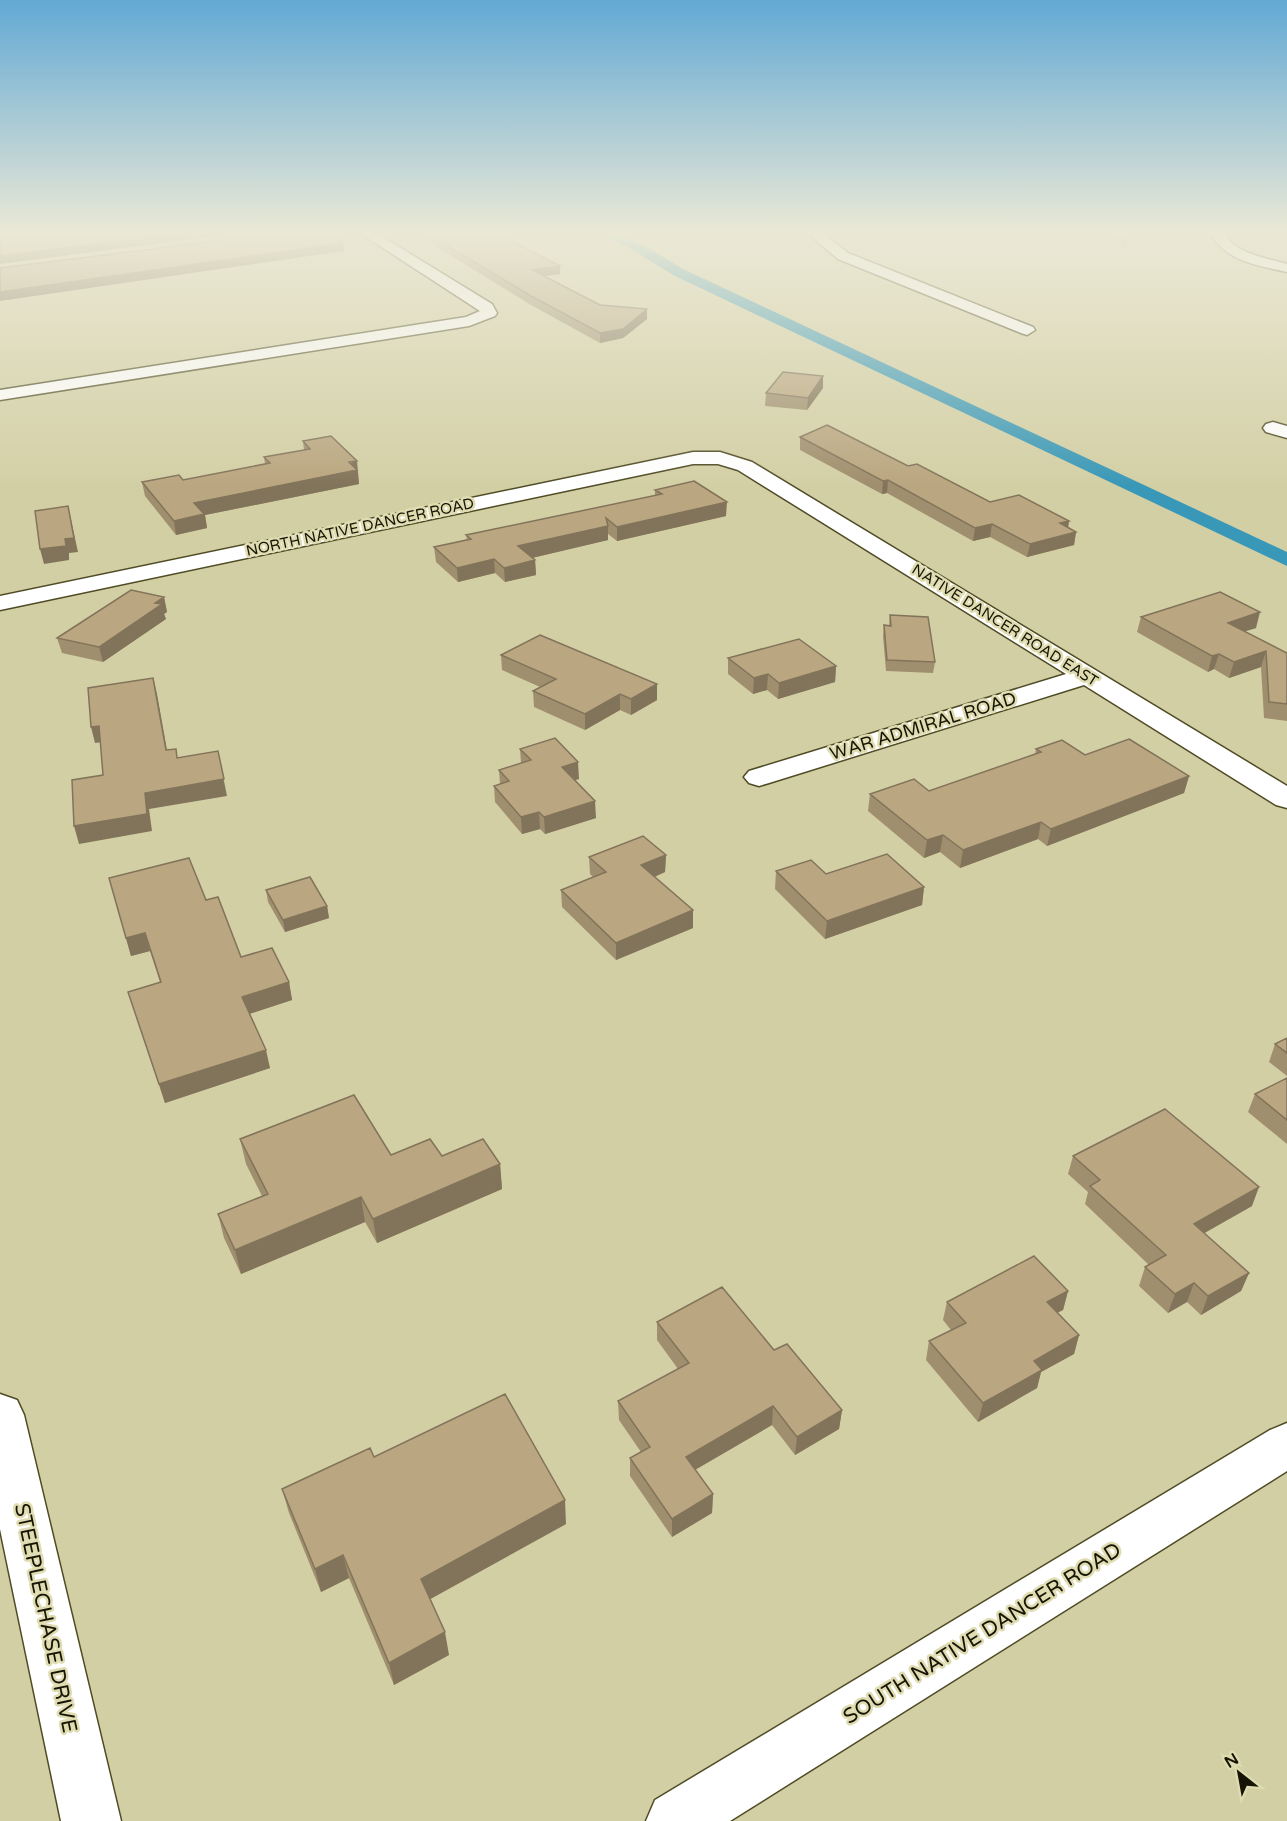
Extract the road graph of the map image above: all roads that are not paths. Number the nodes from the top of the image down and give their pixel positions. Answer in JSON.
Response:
{"nodes":[{"id":1,"x":485,"y":316,"type":"edge"},
{"id":2,"x":992,"y":316,"type":"edge"},
{"id":3,"x":1027,"y":330,"type":"dead end"},
{"id":4,"x":0,"y":395,"type":"edge"},
{"id":5,"x":720,"y":458,"type":"joint"},
{"id":6,"x":0,"y":603,"type":"edge"},
{"id":7,"x":1087,"y":676,"type":"junction"},
{"id":8,"x":759,"y":777,"type":"dead end"},
{"id":9,"x":1287,"y":799,"type":"edge"},
{"id":10,"x":0,"y":1415,"type":"edge"},
{"id":11,"x":1287,"y":1445,"type":"edge"},
{"id":12,"x":91,"y":1821,"type":"edge"},
{"id":13,"x":676,"y":1821,"type":"edge"}],
"edges":[{"from":1,"to":4,"type":"street"},
{"from":2,"to":3,"type":"street"},
{"from":5,"to":6,"type":"street","name":"NORTH NATIVE DANCER ROAD"},
{"from":5,"to":7,"type":"street","name":"NATIVE DANCER ROAD EAST"},
{"from":7,"to":8,"type":"street","name":"WAR ADMIRAL ROAD"},
{"from":7,"to":9,"type":"street","name":"NATIVE DANCER ROAD EAST"},
{"from":10,"to":12,"type":"street","name":"STEEPLECHASE DRIVE"},
{"from":11,"to":13,"type":"street","name":"SOUTH NATIVE DANCER ROAD"}]}
